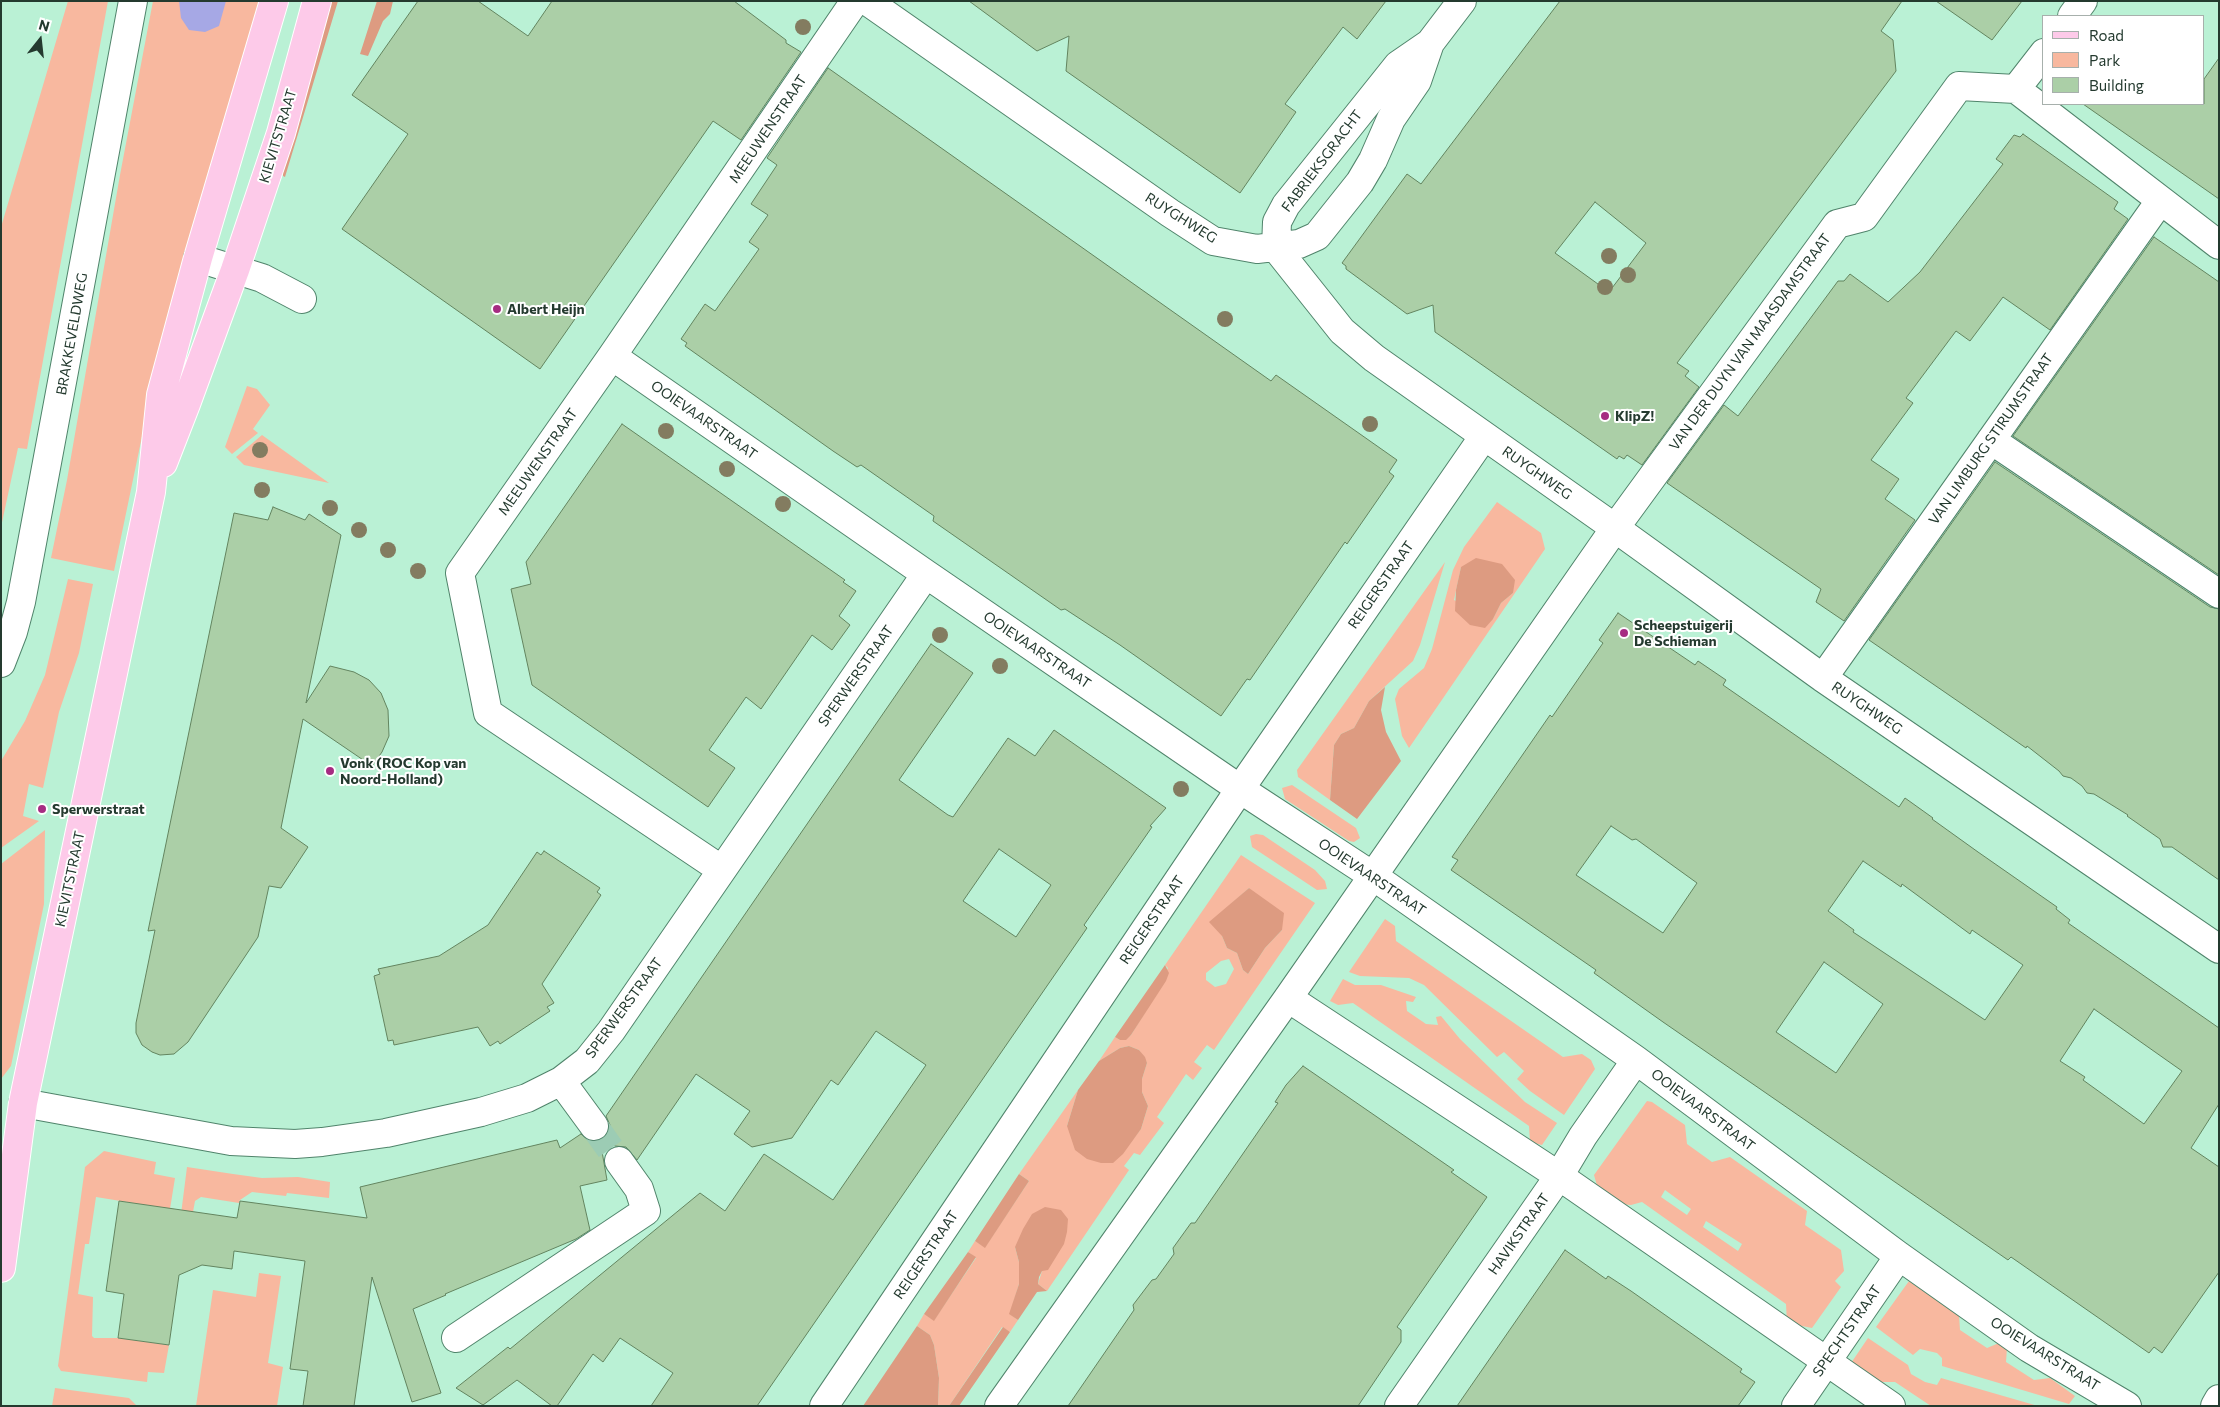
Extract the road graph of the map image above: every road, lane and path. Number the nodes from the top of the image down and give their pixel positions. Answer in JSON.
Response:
{"nodes":[{"id":1,"x":133,"y":1,"type":"edge"},
{"id":2,"x":274,"y":1,"type":"edge"},
{"id":3,"x":317,"y":1,"type":"edge"},
{"id":4,"x":855,"y":1,"type":"edge"},
{"id":5,"x":867,"y":1,"type":"edge"},
{"id":6,"x":1462,"y":1,"type":"edge"},
{"id":7,"x":2083,"y":1,"type":"edge"},
{"id":8,"x":2073,"y":15,"type":"edge"},
{"id":9,"x":1430,"y":43,"type":"junction"},
{"id":10,"x":2042,"y":56,"type":"edge"},
{"id":11,"x":2016,"y":89,"type":"junction"},
{"id":12,"x":2160,"y":201,"type":"junction"},
{"id":13,"x":2219,"y":245,"type":"edge"},
{"id":14,"x":1276,"y":248,"type":"junction"},
{"id":15,"x":198,"y":258,"type":"junction"},
{"id":16,"x":235,"y":270,"type":"junction"},
{"id":17,"x":302,"y":299,"type":"dead end"},
{"id":18,"x":612,"y":356,"type":"junction"},
{"id":19,"x":1484,"y":436,"type":"junction"},
{"id":20,"x":1991,"y":440,"type":"junction"},
{"id":21,"x":151,"y":492,"type":"junction"},
{"id":22,"x":1615,"y":528,"type":"junction"},
{"id":23,"x":926,"y":574,"type":"junction"},
{"id":24,"x":2219,"y":594,"type":"edge"},
{"id":25,"x":1,"y":664,"type":"edge"},
{"id":26,"x":1823,"y":678,"type":"junction"},
{"id":27,"x":1240,"y":789,"type":"junction"},
{"id":28,"x":722,"y":870,"type":"junction"},
{"id":29,"x":1373,"y":876,"type":"junction"},
{"id":30,"x":2219,"y":949,"type":"edge"},
{"id":31,"x":1288,"y":998,"type":"junction"},
{"id":32,"x":1636,"y":1060,"type":"junction"},
{"id":33,"x":561,"y":1081,"type":"junction"},
{"id":34,"x":23,"y":1103,"type":"junction"},
{"id":35,"x":594,"y":1126,"type":"tunnel mouth"},
{"id":36,"x":619,"y":1160,"type":"tunnel mouth"},
{"id":37,"x":1559,"y":1176,"type":"junction"},
{"id":38,"x":1899,"y":1256,"type":"junction"},
{"id":39,"x":1,"y":1268,"type":"edge"},
{"id":40,"x":456,"y":1338,"type":"dead end"},
{"id":41,"x":1826,"y":1360,"type":"junction"},
{"id":42,"x":2219,"y":1400,"type":"edge"},
{"id":43,"x":824,"y":1406,"type":"edge"},
{"id":44,"x":1000,"y":1406,"type":"edge"},
{"id":45,"x":1400,"y":1406,"type":"edge"},
{"id":46,"x":1796,"y":1406,"type":"edge"},
{"id":47,"x":1891,"y":1406,"type":"edge"},
{"id":48,"x":2127,"y":1406,"type":"edge"},
{"id":49,"x":2215,"y":1406,"type":"edge"}],
"edges":[{"from":1,"to":25,"type":"street","name":"BRAKKEVELDWEG"},
{"from":2,"to":15,"type":"main road","name":"KIEVITSTRAAT"},
{"from":3,"to":16,"type":"main road","name":"KIEVITSTRAAT"},
{"from":4,"to":18,"type":"street","name":"MEEUWENSTRAAT"},
{"from":5,"to":14,"type":"street","name":"RUYGHWEG"},
{"from":6,"to":9,"type":"street","name":"FABRIEKSGRACHT"},
{"from":7,"to":8,"type":"street"},
{"from":9,"to":14,"type":"street","name":"FABRIEKSGRACHT"},
{"from":9,"to":14,"type":"street","name":"FABRIEKSGRACHT"},
{"from":10,"to":11,"type":"street"},
{"from":11,"to":12,"type":"street"},
{"from":11,"to":22,"type":"street","name":"VAN DER DUYN VAN MAASDAMSTRAAT"},
{"from":12,"to":13,"type":"street"},
{"from":12,"to":20,"type":"street","name":"VAN LIMBURG STIRUMSTRAAT"},
{"from":14,"to":19,"type":"street","name":"RUYGHWEG"},
{"from":15,"to":16,"type":"street"},
{"from":15,"to":21,"type":"main road","name":"KIEVITSTRAAT"},
{"from":16,"to":17,"type":"street"},
{"from":16,"to":21,"type":"main road","name":"KIEVITSTRAAT"},
{"from":18,"to":23,"type":"street","name":"OOIEVAARSTRAAT"},
{"from":18,"to":28,"type":"street","name":"MEEUWENSTRAAT"},
{"from":19,"to":22,"type":"street","name":"RUYGHWEG"},
{"from":19,"to":27,"type":"street","name":"REIGERSTRAAT"},
{"from":20,"to":24,"type":"street"},
{"from":20,"to":26,"type":"street","name":"VAN LIMBURG STIRUMSTRAAT"},
{"from":21,"to":34,"type":"main road","name":"KIEVITSTRAAT"},
{"from":22,"to":26,"type":"street","name":"RUYGHWEG"},
{"from":22,"to":29,"type":"street"},
{"from":23,"to":27,"type":"street","name":"OOIEVAARSTRAAT"},
{"from":23,"to":28,"type":"street","name":"SPERWERSTRAAT"},
{"from":26,"to":30,"type":"street","name":"RUYGHWEG"},
{"from":27,"to":29,"type":"street","name":"OOIEVAARSTRAAT"},
{"from":27,"to":43,"type":"street","name":"REIGERSTRAAT"},
{"from":28,"to":33,"type":"street","name":"SPERWERSTRAAT"},
{"from":29,"to":31,"type":"street"},
{"from":29,"to":32,"type":"street","name":"OOIEVAARSTRAAT"},
{"from":31,"to":37,"type":"street"},
{"from":31,"to":44,"type":"street"},
{"from":32,"to":37,"type":"street","name":"HAVIKSTRAAT"},
{"from":32,"to":38,"type":"street","name":"OOIEVAARSTRAAT"},
{"from":33,"to":34,"type":"street","name":"SPERWERSTRAAT"},
{"from":33,"to":35,"type":"street"},
{"from":34,"to":39,"type":"main road","name":"KIEVITSTRAAT"},
{"from":36,"to":40,"type":"street"},
{"from":37,"to":41,"type":"street"},
{"from":37,"to":45,"type":"street","name":"HAVIKSTRAAT"},
{"from":38,"to":41,"type":"street","name":"SPECHTSTRAAT"},
{"from":38,"to":48,"type":"street","name":"OOIEVAARSTRAAT"},
{"from":41,"to":46,"type":"street","name":"SPECHTSTRAAT"},
{"from":41,"to":47,"type":"street"},
{"from":42,"to":49,"type":"street"}]}
